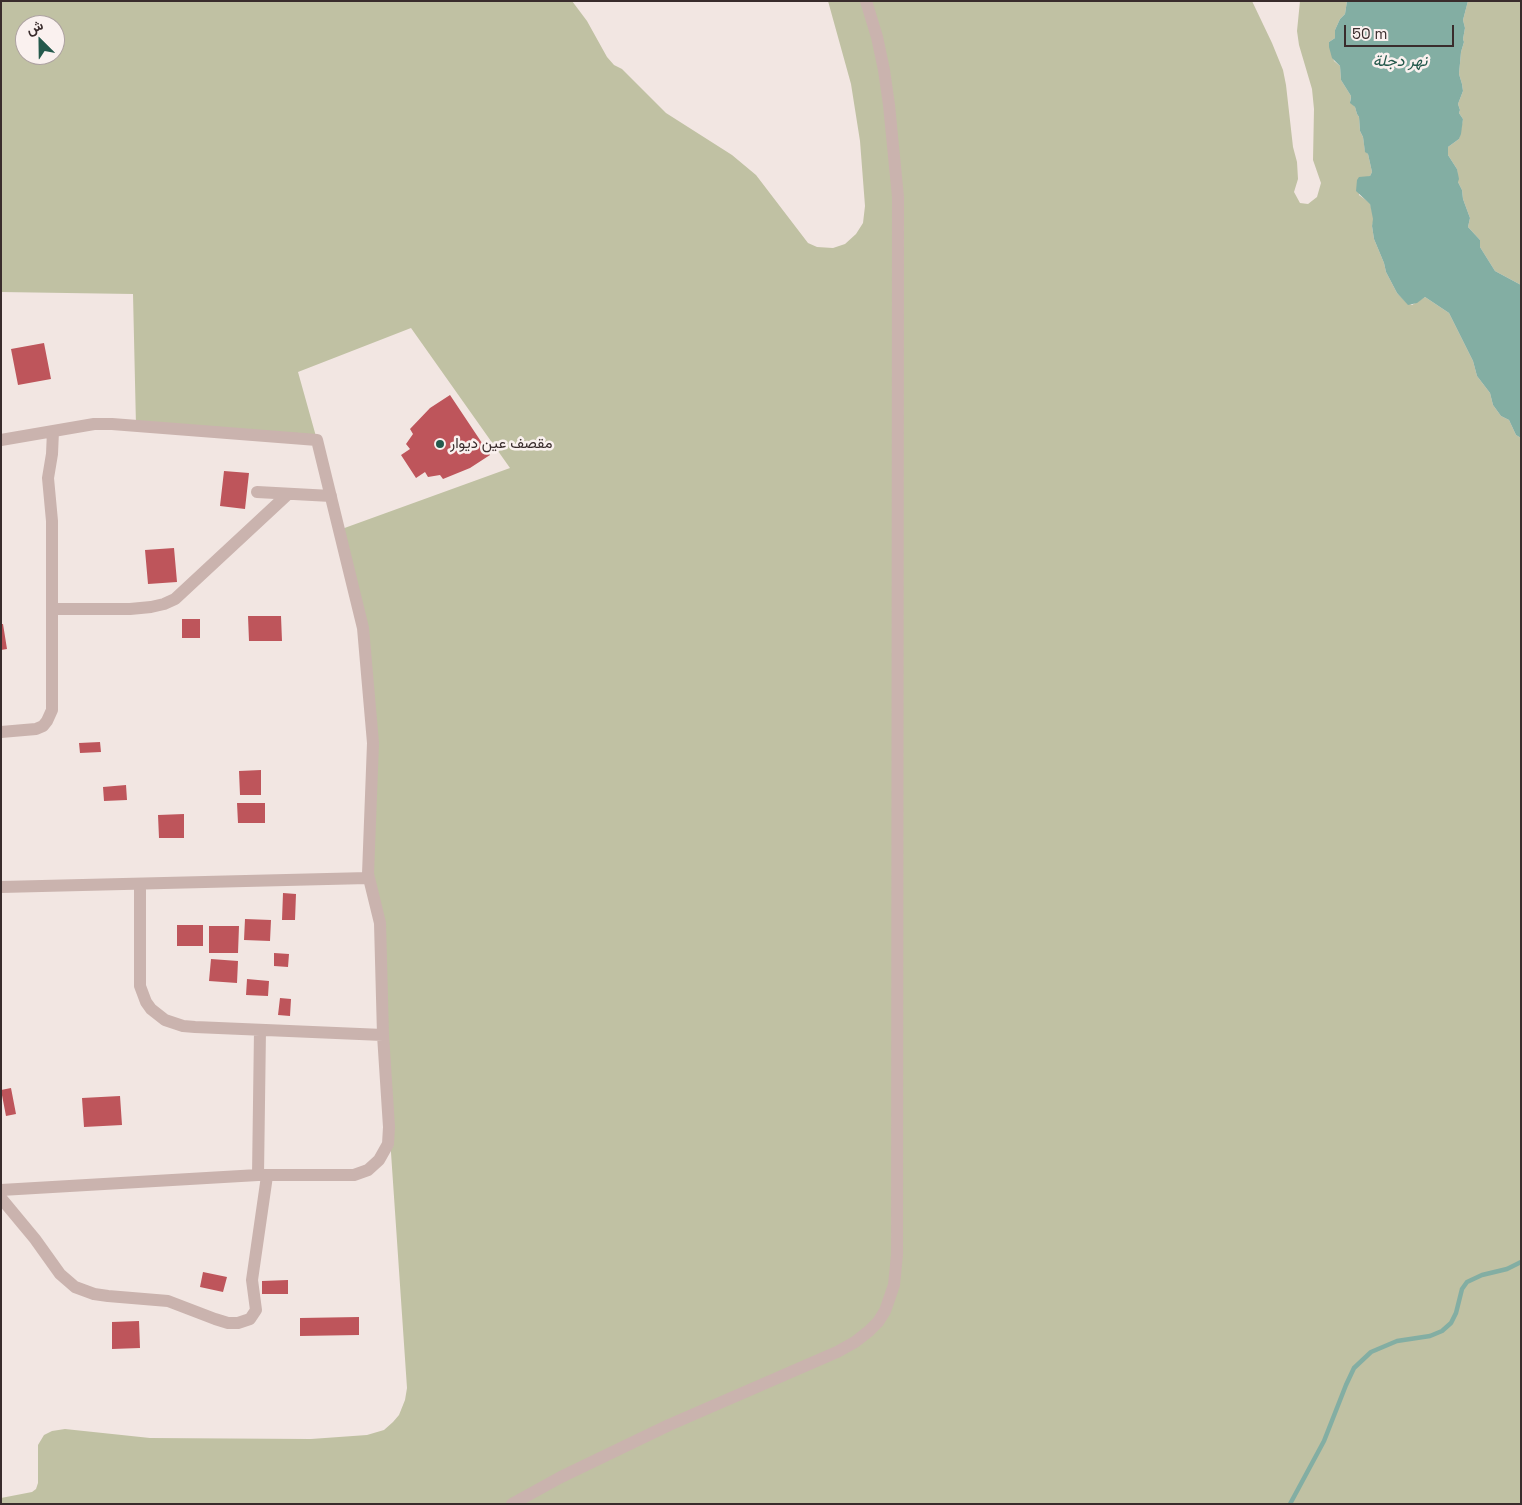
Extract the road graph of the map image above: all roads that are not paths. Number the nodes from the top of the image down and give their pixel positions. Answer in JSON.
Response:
{"nodes":[{"id":1,"x":866,"y":1,"type":"edge"},
{"id":2,"x":53,"y":431,"type":"junction"},
{"id":3,"x":1,"y":440,"type":"edge"},
{"id":4,"x":257,"y":492,"type":"dead end"},
{"id":5,"x":288,"y":494,"type":"junction"},
{"id":6,"x":331,"y":496,"type":"junction"},
{"id":7,"x":52,"y":609,"type":"junction"},
{"id":8,"x":1,"y":732,"type":"edge"},
{"id":9,"x":368,"y":878,"type":"junction"},
{"id":10,"x":140,"y":884,"type":"junction"},
{"id":11,"x":1,"y":888,"type":"edge"},
{"id":12,"x":260,"y":1030,"type":"junction"},
{"id":13,"x":383,"y":1035,"type":"junction"},
{"id":14,"x":262,"y":1175,"type":"junction"},
{"id":15,"x":1,"y":1190,"type":"edge"},
{"id":16,"x":1,"y":1198,"type":"edge"},
{"id":17,"x":512,"y":1504,"type":"edge"}],
"edges":[{"from":1,"to":17,"type":"street"},
{"from":2,"to":3,"type":"street"},
{"from":2,"to":6,"type":"street"},
{"from":2,"to":7,"type":"street"},
{"from":4,"to":5,"type":"street"},
{"from":5,"to":6,"type":"street"},
{"from":5,"to":7,"type":"street"},
{"from":6,"to":9,"type":"street"},
{"from":7,"to":8,"type":"street"},
{"from":9,"to":10,"type":"street"},
{"from":9,"to":13,"type":"street"},
{"from":10,"to":11,"type":"street"},
{"from":10,"to":12,"type":"street"},
{"from":12,"to":13,"type":"street"},
{"from":12,"to":14,"type":"street"},
{"from":13,"to":14,"type":"street"},
{"from":14,"to":15,"type":"street"},
{"from":14,"to":16,"type":"street"}]}
